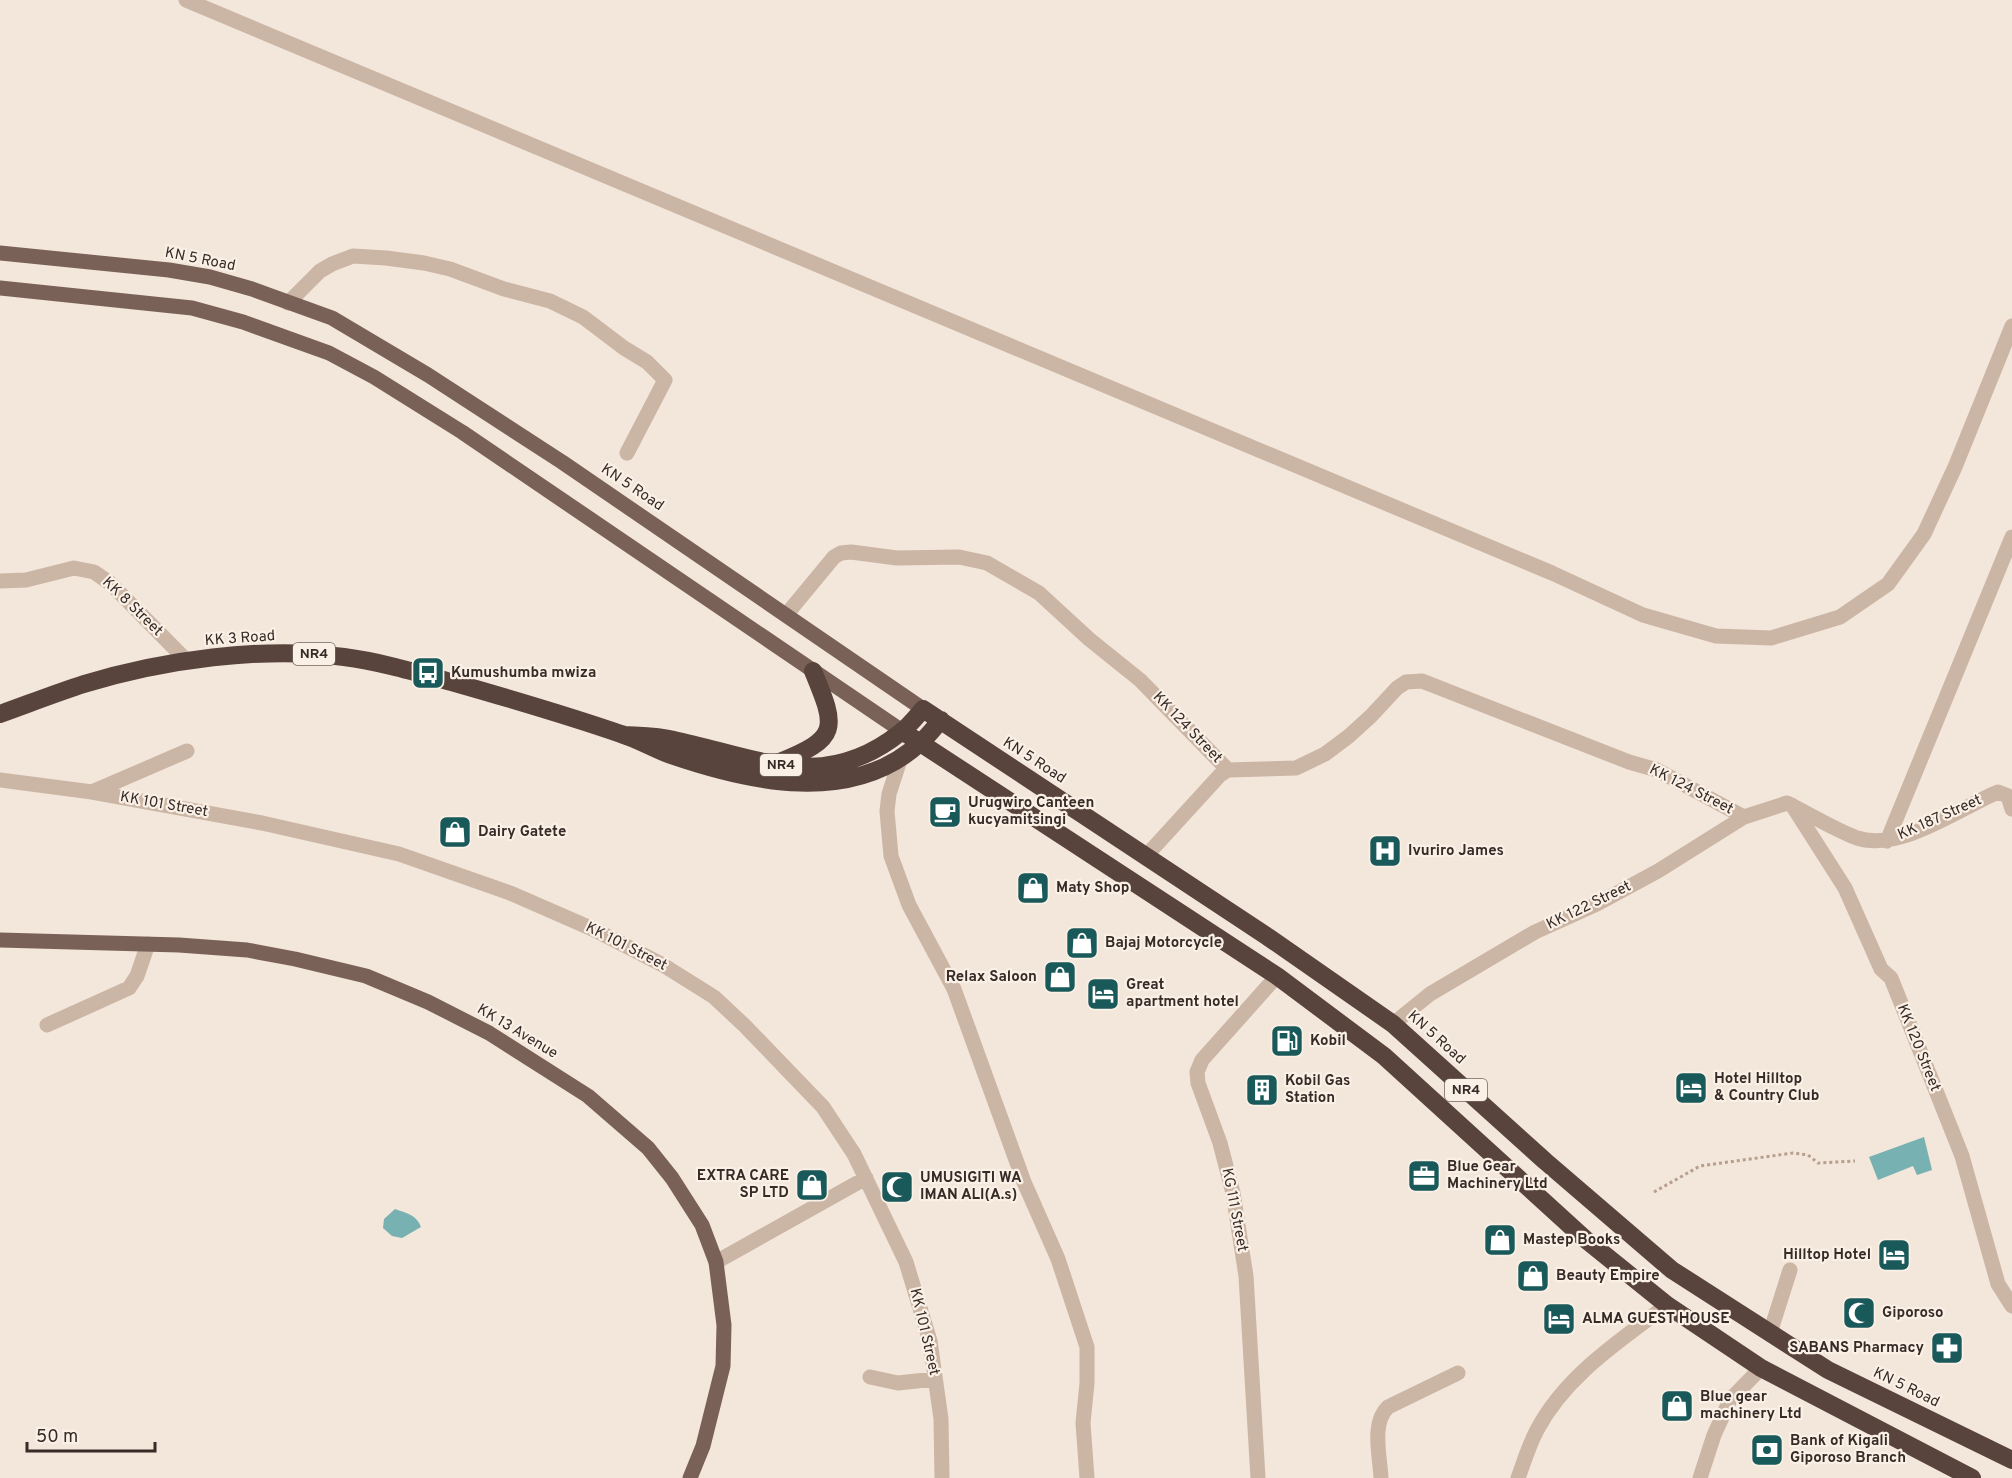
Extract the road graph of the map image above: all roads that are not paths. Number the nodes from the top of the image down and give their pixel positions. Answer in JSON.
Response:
{"nodes":[{"id":1,"x":186,"y":0,"type":"edge"},
{"id":2,"x":0,"y":253,"type":"edge"},
{"id":3,"x":0,"y":288,"type":"edge"},
{"id":4,"x":288,"y":303,"type":"junction"},
{"id":5,"x":2012,"y":326,"type":"edge"},
{"id":6,"x":627,"y":453,"type":"dead end"},
{"id":7,"x":2012,"y":537,"type":"edge"},
{"id":8,"x":0,"y":581,"type":"edge"},
{"id":9,"x":786,"y":615,"type":"junction"},
{"id":10,"x":186,"y":660,"type":"junction"},
{"id":11,"x":813,"y":671,"type":"junction"},
{"id":12,"x":923,"y":709,"type":"junction"},
{"id":13,"x":0,"y":714,"type":"edge"},
{"id":14,"x":941,"y":720,"type":"junction"},
{"id":15,"x":902,"y":731,"type":"junction"},
{"id":16,"x":624,"y":735,"type":"junction"},
{"id":17,"x":920,"y":743,"type":"junction"},
{"id":18,"x":187,"y":751,"type":"dead end"},
{"id":19,"x":901,"y":757,"type":"junction"},
{"id":20,"x":774,"y":764,"type":"junction"},
{"id":21,"x":1228,"y":770,"type":"junction"},
{"id":22,"x":0,"y":780,"type":"edge"},
{"id":23,"x":92,"y":792,"type":"junction"},
{"id":24,"x":1792,"y":805,"type":"junction"},
{"id":25,"x":2012,"y":808,"type":"edge"},
{"id":26,"x":1744,"y":817,"type":"junction"},
{"id":27,"x":1887,"y":840,"type":"junction"},
{"id":28,"x":1146,"y":856,"type":"junction"},
{"id":29,"x":0,"y":940,"type":"edge"},
{"id":30,"x":148,"y":944,"type":"junction"},
{"id":31,"x":1276,"y":976,"type":"junction"},
{"id":32,"x":1393,"y":1024,"type":"junction"},
{"id":33,"x":47,"y":1025,"type":"dead end"},
{"id":34,"x":866,"y":1178,"type":"junction"},
{"id":35,"x":716,"y":1262,"type":"junction"},
{"id":36,"x":1790,"y":1270,"type":"dead end"},
{"id":37,"x":1667,"y":1305,"type":"junction"},
{"id":38,"x":2012,"y":1306,"type":"edge"},
{"id":39,"x":1770,"y":1333,"type":"junction"},
{"id":40,"x":1761,"y":1368,"type":"junction"},
{"id":41,"x":1458,"y":1373,"type":"dead end"},
{"id":42,"x":870,"y":1377,"type":"dead end"},
{"id":43,"x":935,"y":1379,"type":"junction"},
{"id":44,"x":2012,"y":1460,"type":"edge"},
{"id":45,"x":690,"y":1478,"type":"edge"},
{"id":46,"x":942,"y":1478,"type":"edge"},
{"id":47,"x":1087,"y":1478,"type":"edge"},
{"id":48,"x":1258,"y":1478,"type":"edge"},
{"id":49,"x":1381,"y":1478,"type":"edge"},
{"id":50,"x":1518,"y":1478,"type":"edge"},
{"id":51,"x":1700,"y":1478,"type":"edge"},
{"id":52,"x":1972,"y":1478,"type":"edge"}],
"edges":[{"from":1,"to":5,"type":"street"},
{"from":2,"to":4,"type":"main road","name":"KN 5 Road"},
{"from":3,"to":11,"type":"main road"},
{"from":4,"to":6,"type":"street"},
{"from":4,"to":9,"type":"main road","name":"KN 5 Road"},
{"from":7,"to":27,"type":"street"},
{"from":8,"to":10,"type":"street","name":"KK 8 Street"},
{"from":9,"to":12,"type":"main road","name":"KN 5 Road"},
{"from":9,"to":21,"type":"street","name":"KK 124 Street"},
{"from":10,"to":13,"type":"highway","name":"KK 3 Road","number":"NR4"},
{"from":10,"to":16,"type":"highway","name":"KK 3 Road","number":"NR4"},
{"from":11,"to":15,"type":"main road"},
{"from":11,"to":20,"type":"highway"},
{"from":12,"to":14,"type":"highway","name":"KN 5 Road","number":"NR4"},
{"from":12,"to":15,"type":"highway","number":"NR4"},
{"from":14,"to":17,"type":"highway","number":"NR4"},
{"from":14,"to":28,"type":"highway","name":"KN 5 Road","number":"NR4"},
{"from":15,"to":17,"type":"highway","number":"NR4"},
{"from":15,"to":20,"type":"highway","number":"NR4"},
{"from":16,"to":19,"type":"highway","number":"NR4"},
{"from":16,"to":20,"type":"highway","number":"NR4"},
{"from":17,"to":19,"type":"highway","number":"NR4"},
{"from":17,"to":31,"type":"highway","number":"NR4"},
{"from":18,"to":23,"type":"street"},
{"from":19,"to":47,"type":"street"},
{"from":21,"to":26,"type":"street","name":"KK 124 Street"},
{"from":21,"to":28,"type":"street"},
{"from":22,"to":23,"type":"street","name":"KK 101 Street"},
{"from":23,"to":34,"type":"street","name":"KK 101 Street"},
{"from":24,"to":26,"type":"street","name":"KK 122 Street"},
{"from":24,"to":27,"type":"street","name":"KK 187 Street"},
{"from":24,"to":38,"type":"street","name":"KK 120 Street"},
{"from":25,"to":27,"type":"street","name":"KK 187 Street"},
{"from":26,"to":32,"type":"street","name":"KK 122 Street"},
{"from":28,"to":32,"type":"highway","name":"KN 5 Road","number":"NR4"},
{"from":29,"to":30,"type":"main road","name":"KK 13 Avenue"},
{"from":30,"to":33,"type":"street"},
{"from":30,"to":35,"type":"main road","name":"KK 13 Avenue"},
{"from":31,"to":37,"type":"highway","number":"NR4"},
{"from":31,"to":48,"type":"street","name":"KG 111 Street"},
{"from":32,"to":39,"type":"highway","name":"KN 5 Road","number":"NR4"},
{"from":34,"to":35,"type":"street"},
{"from":34,"to":43,"type":"street","name":"KK 101 Street"},
{"from":35,"to":45,"type":"main road","name":"KK 13 Avenue"},
{"from":36,"to":39,"type":"street"},
{"from":37,"to":40,"type":"highway","number":"NR4"},
{"from":37,"to":50,"type":"street"},
{"from":39,"to":44,"type":"highway","name":"KN 5 Road","number":"NR4"},
{"from":40,"to":51,"type":"street"},
{"from":40,"to":52,"type":"highway","number":"NR4"},
{"from":41,"to":49,"type":"street"},
{"from":42,"to":43,"type":"street"},
{"from":43,"to":46,"type":"street","name":"KK 101 Street"}]}
